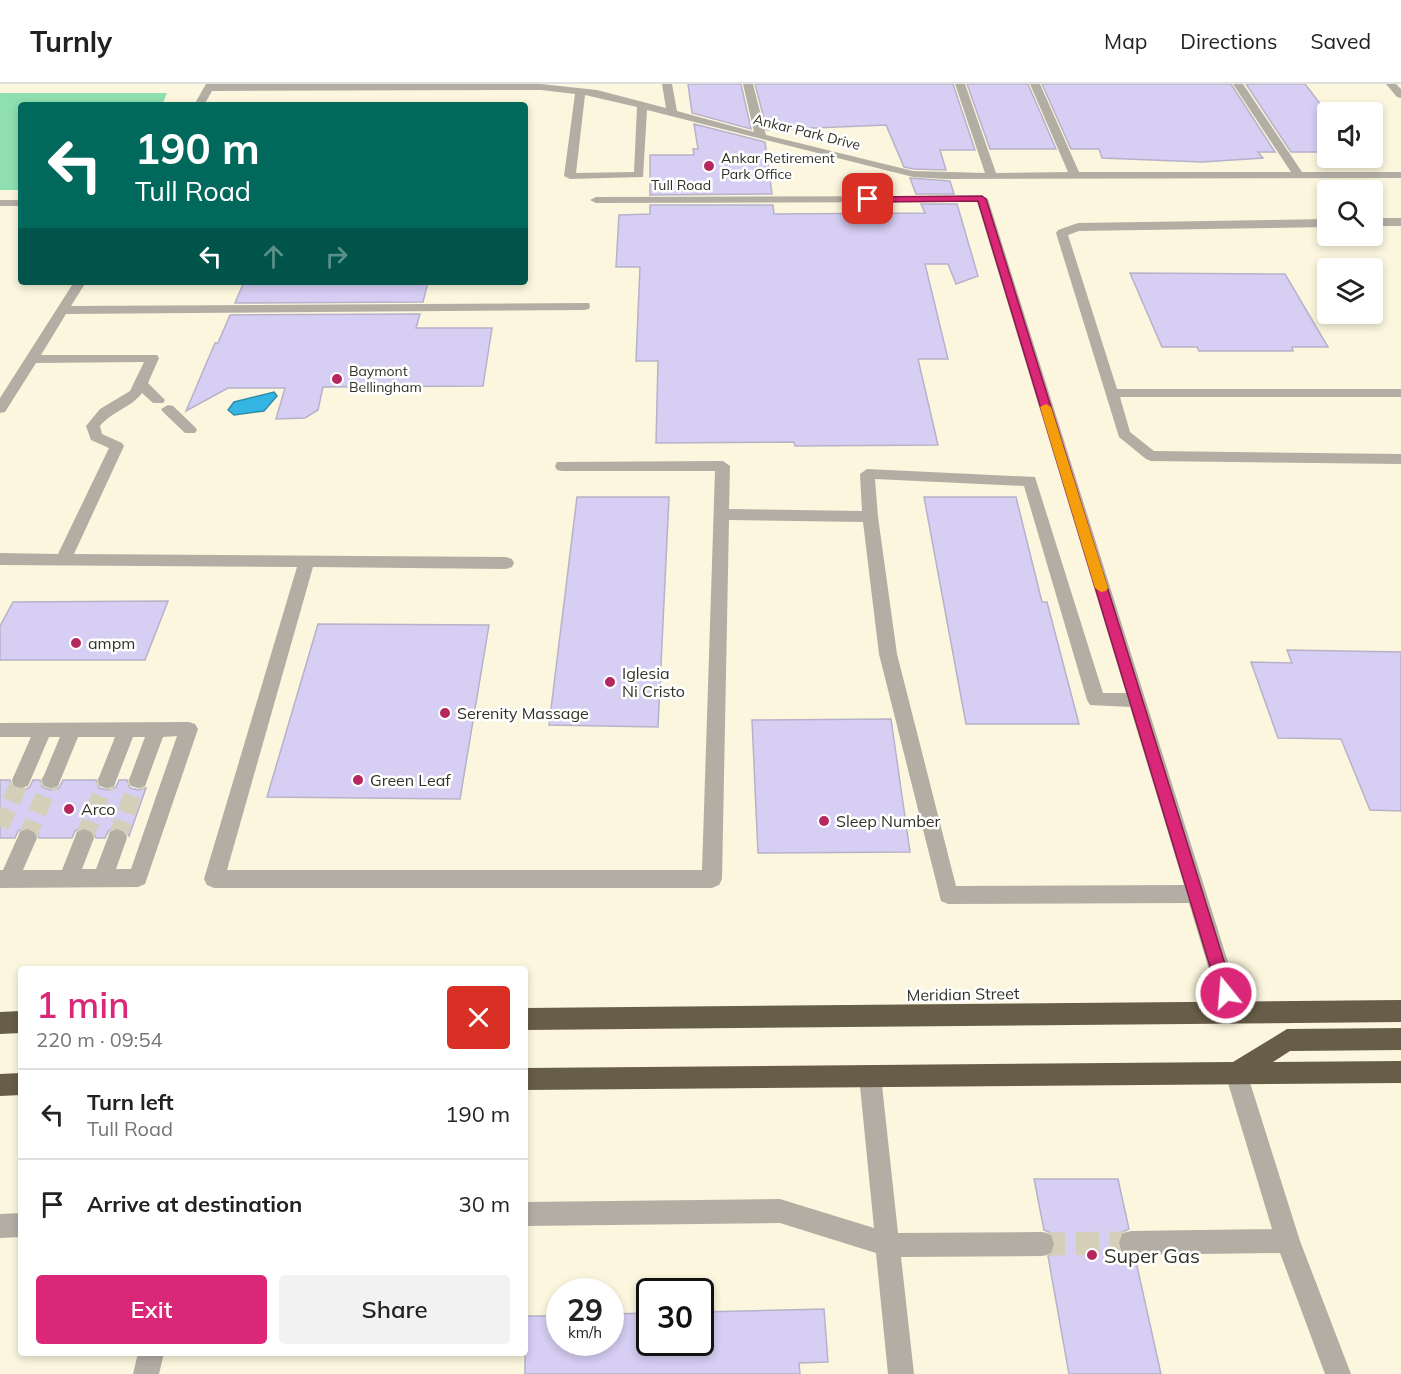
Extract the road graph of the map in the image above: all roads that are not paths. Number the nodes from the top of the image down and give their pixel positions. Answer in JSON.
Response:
{"nodes":[{"id":1,"x":667,"y":84,"type":"edge"},
{"id":2,"x":748,"y":84,"type":"edge"},
{"id":3,"x":960,"y":84,"type":"edge"},
{"id":4,"x":1035,"y":84,"type":"edge"},
{"id":5,"x":1238,"y":84,"type":"edge"},
{"id":6,"x":1391,"y":84,"type":"edge"},
{"id":7,"x":371,"y":85,"type":"edge"},
{"id":8,"x":455,"y":85,"type":"edge"},
{"id":9,"x":210,"y":86,"type":"edge"},
{"id":10,"x":580,"y":91,"type":"junction"},
{"id":11,"x":1401,"y":95,"type":"edge"},
{"id":12,"x":201,"y":102,"type":"edge"},
{"id":13,"x":642,"y":104,"type":"junction"},
{"id":14,"x":672,"y":112,"type":"junction"},
{"id":15,"x":761,"y":137,"type":"junction"},
{"id":16,"x":1299,"y":175,"type":"junction"},
{"id":17,"x":1401,"y":175,"type":"edge"},
{"id":18,"x":992,"y":176,"type":"junction"},
{"id":19,"x":1075,"y":176,"type":"junction"},
{"id":20,"x":596,"y":200,"type":"dead end"},
{"id":21,"x":18,"y":202,"type":"edge"},
{"id":22,"x":0,"y":203,"type":"edge"},
{"id":23,"x":1383,"y":222,"type":"edge"},
{"id":24,"x":1401,"y":222,"type":"edge"},
{"id":25,"x":1317,"y":223,"type":"edge"},
{"id":26,"x":78,"y":285,"type":"edge"},
{"id":27,"x":584,"y":306,"type":"dead end"},
{"id":28,"x":62,"y":310,"type":"junction"},
{"id":29,"x":31,"y":359,"type":"junction"},
{"id":30,"x":140,"y":383,"type":"junction"},
{"id":31,"x":1111,"y":393,"type":"junction"},
{"id":32,"x":1401,"y":393,"type":"edge"},
{"id":33,"x":0,"y":409,"type":"edge"},
{"id":34,"x":190,"y":430,"type":"dead end"},
{"id":35,"x":1401,"y":459,"type":"edge"},
{"id":36,"x":562,"y":466,"type":"dead end"},
{"id":37,"x":721,"y":514,"type":"junction"},
{"id":38,"x":870,"y":517,"type":"junction"},
{"id":39,"x":0,"y":559,"type":"edge"},
{"id":40,"x":63,"y":560,"type":"junction"},
{"id":41,"x":307,"y":562,"type":"junction"},
{"id":42,"x":506,"y":563,"type":"dead end"},
{"id":43,"x":1136,"y":700,"type":"junction"},
{"id":44,"x":72,"y":729,"type":"junction"},
{"id":45,"x":127,"y":729,"type":"junction"},
{"id":46,"x":157,"y":729,"type":"junction"},
{"id":47,"x":0,"y":730,"type":"edge"},
{"id":48,"x":43,"y":730,"type":"junction"},
{"id":49,"x":21,"y":780,"type":"tunnel mouth"},
{"id":50,"x":51,"y":780,"type":"tunnel mouth"},
{"id":51,"x":107,"y":780,"type":"tunnel mouth"},
{"id":52,"x":138,"y":780,"type":"tunnel mouth"},
{"id":53,"x":27,"y":838,"type":"tunnel mouth"},
{"id":54,"x":84,"y":838,"type":"tunnel mouth"},
{"id":55,"x":117,"y":838,"type":"tunnel mouth"},
{"id":56,"x":69,"y":878,"type":"junction"},
{"id":57,"x":103,"y":878,"type":"junction"},
{"id":58,"x":5,"y":879,"type":"edge"},
{"id":59,"x":1196,"y":894,"type":"junction"},
{"id":60,"x":1401,"y":1011,"type":"edge"},
{"id":61,"x":1233,"y":1012,"type":"junction"},
{"id":62,"x":528,"y":1019,"type":"edge"},
{"id":63,"x":18,"y":1022,"type":"edge"},
{"id":64,"x":0,"y":1023,"type":"edge"},
{"id":65,"x":1401,"y":1039,"type":"edge"},
{"id":66,"x":1401,"y":1071,"type":"edge"},
{"id":67,"x":1236,"y":1073,"type":"junction"},
{"id":68,"x":870,"y":1076,"type":"junction"},
{"id":69,"x":528,"y":1079,"type":"edge"},
{"id":70,"x":18,"y":1084,"type":"edge"},
{"id":71,"x":0,"y":1085,"type":"edge"},
{"id":72,"x":528,"y":1214,"type":"edge"},
{"id":73,"x":18,"y":1225,"type":"edge"},
{"id":74,"x":0,"y":1226,"type":"edge"},
{"id":75,"x":1288,"y":1241,"type":"junction"},
{"id":76,"x":1131,"y":1243,"type":"tunnel mouth"},
{"id":77,"x":1042,"y":1244,"type":"tunnel mouth"},
{"id":78,"x":888,"y":1245,"type":"junction"},
{"id":79,"x":150,"y":1356,"type":"edge"},
{"id":80,"x":146,"y":1374,"type":"edge"},
{"id":81,"x":901,"y":1374,"type":"edge"},
{"id":82,"x":1338,"y":1374,"type":"edge"}],
"edges":[{"from":1,"to":14,"type":"street"},
{"from":2,"to":15,"type":"street"},
{"from":3,"to":18,"type":"street"},
{"from":4,"to":19,"type":"street"},
{"from":5,"to":16,"type":"street"},
{"from":6,"to":11,"type":"street"},
{"from":7,"to":8,"type":"street","name":"Ankar Park Drive"},
{"from":7,"to":9,"type":"street","name":"Ankar Park Drive"},
{"from":8,"to":10,"type":"street","name":"Ankar Park Drive"},
{"from":9,"to":12,"type":"street"},
{"from":10,"to":13,"type":"street","name":"Ankar Park Drive"},
{"from":10,"to":13,"type":"street"},
{"from":13,"to":14,"type":"street","name":"Ankar Park Drive"},
{"from":14,"to":15,"type":"street","name":"Ankar Park Drive"},
{"from":15,"to":18,"type":"street","name":"Ankar Park Drive"},
{"from":16,"to":17,"type":"street","name":"Ankar Park Drive"},
{"from":16,"to":19,"type":"street","name":"Ankar Park Drive"},
{"from":18,"to":19,"type":"street","name":"Ankar Park Drive"},
{"from":20,"to":43,"type":"street","name":"Tull Road"},
{"from":21,"to":22,"type":"street"},
{"from":23,"to":24,"type":"street"},
{"from":25,"to":31,"type":"street"},
{"from":26,"to":28,"type":"street"},
{"from":27,"to":28,"type":"street"},
{"from":28,"to":29,"type":"street"},
{"from":29,"to":30,"type":"street"},
{"from":29,"to":33,"type":"street"},
{"from":30,"to":34,"type":"street"},
{"from":30,"to":40,"type":"street"},
{"from":31,"to":32,"type":"street"},
{"from":31,"to":35,"type":"street"},
{"from":36,"to":37,"type":"street"},
{"from":37,"to":38,"type":"street"},
{"from":37,"to":41,"type":"street"},
{"from":38,"to":43,"type":"street"},
{"from":38,"to":59,"type":"street"},
{"from":39,"to":40,"type":"street"},
{"from":40,"to":41,"type":"street"},
{"from":41,"to":42,"type":"street"},
{"from":43,"to":59,"type":"street"},
{"from":44,"to":45,"type":"street"},
{"from":44,"to":48,"type":"street"},
{"from":44,"to":50,"type":"street"},
{"from":45,"to":46,"type":"street"},
{"from":45,"to":51,"type":"street"},
{"from":46,"to":52,"type":"street"},
{"from":46,"to":57,"type":"street"},
{"from":47,"to":48,"type":"street"},
{"from":48,"to":49,"type":"street"},
{"from":53,"to":58,"type":"street"},
{"from":54,"to":56,"type":"street"},
{"from":55,"to":57,"type":"street"},
{"from":56,"to":57,"type":"street"},
{"from":56,"to":58,"type":"street"},
{"from":59,"to":61,"type":"street"},
{"from":60,"to":61,"type":"highway","name":"Meridian Street"},
{"from":61,"to":62,"type":"highway","name":"Meridian Street"},
{"from":63,"to":64,"type":"highway"},
{"from":65,"to":67,"type":"highway"},
{"from":66,"to":67,"type":"highway"},
{"from":67,"to":68,"type":"highway"},
{"from":67,"to":75,"type":"street"},
{"from":68,"to":69,"type":"highway"},
{"from":68,"to":78,"type":"street"},
{"from":70,"to":71,"type":"highway"},
{"from":72,"to":78,"type":"street"},
{"from":73,"to":74,"type":"street"},
{"from":75,"to":76,"type":"street"},
{"from":75,"to":82,"type":"street"},
{"from":77,"to":78,"type":"street"},
{"from":78,"to":81,"type":"street"},
{"from":79,"to":80,"type":"street"}]}
